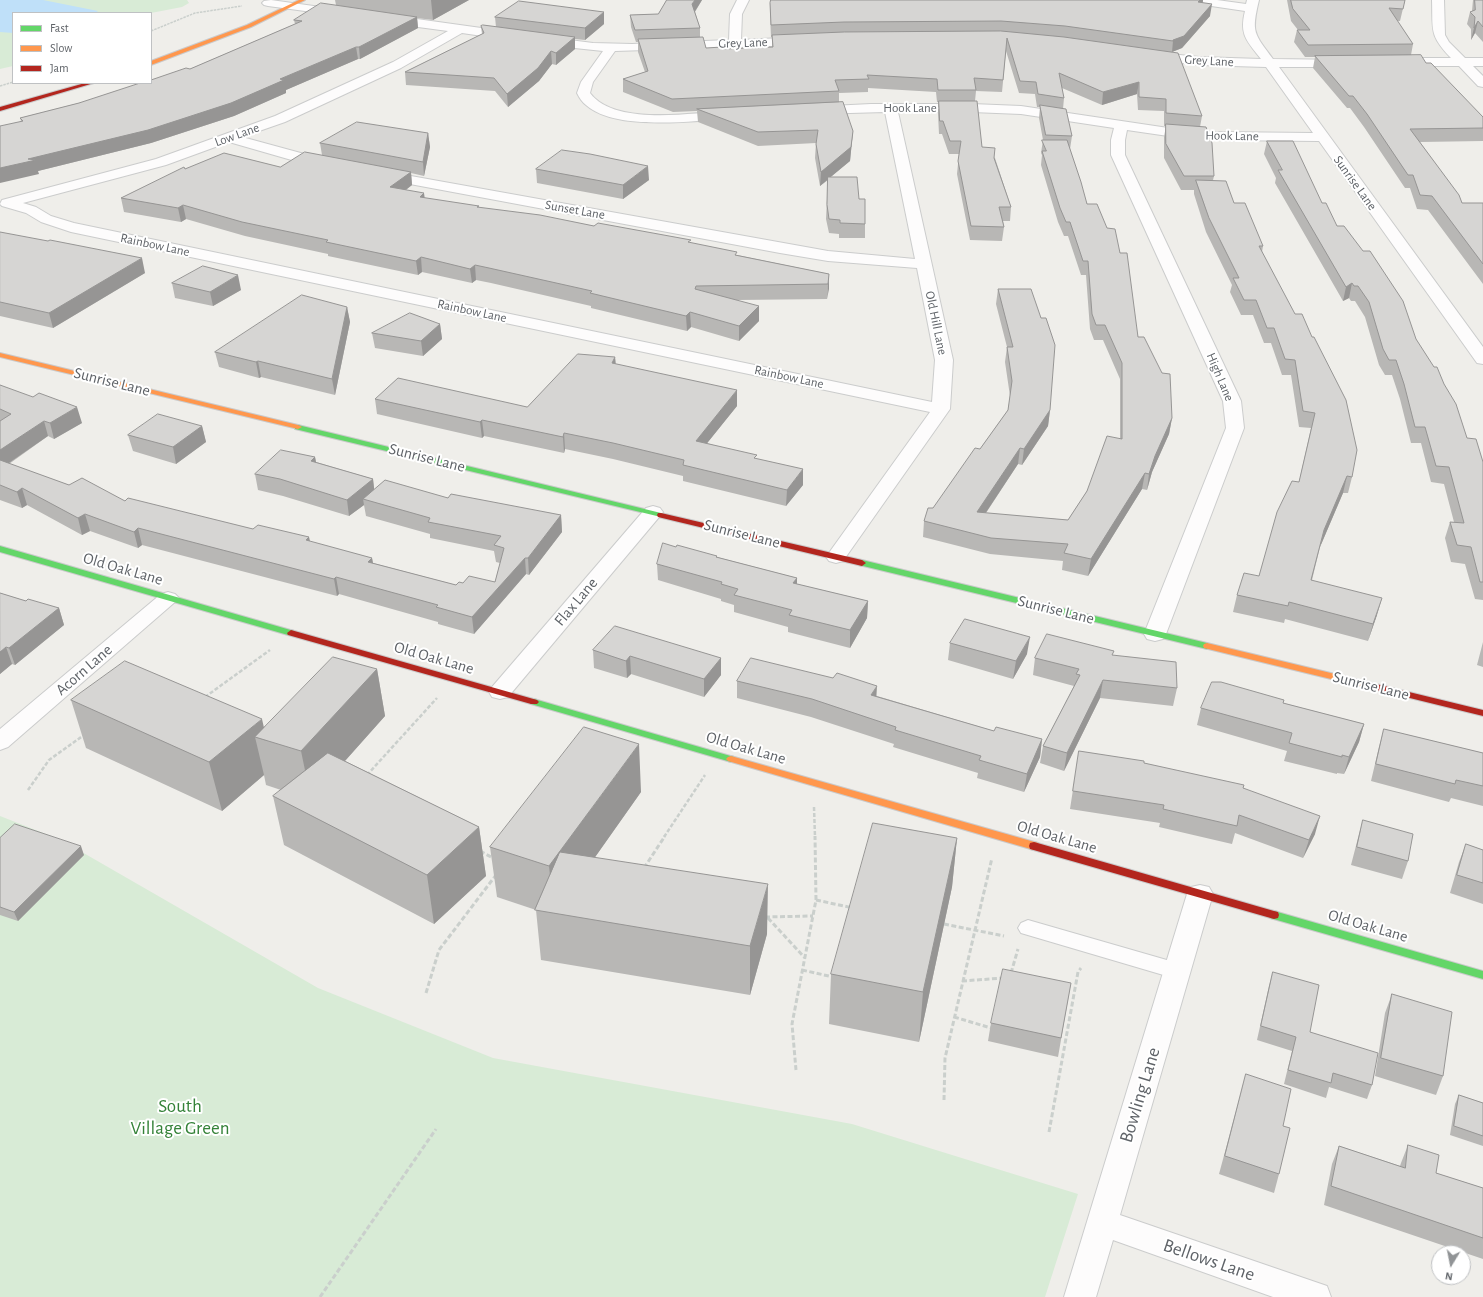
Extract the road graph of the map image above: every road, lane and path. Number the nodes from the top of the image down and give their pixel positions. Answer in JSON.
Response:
{"nodes":[{"id":1,"x":303,"y":0,"type":"edge"},
{"id":2,"x":743,"y":0,"type":"edge"},
{"id":3,"x":1191,"y":0,"type":"edge"},
{"id":4,"x":1438,"y":0,"type":"edge"},
{"id":5,"x":271,"y":1,"type":"edge"},
{"id":6,"x":1252,"y":4,"type":"edge"},
{"id":7,"x":291,"y":6,"type":"junction"},
{"id":8,"x":256,"y":8,"type":"joint"},
{"id":9,"x":353,"y":15,"type":"edge"},
{"id":10,"x":376,"y":18,"type":"edge"},
{"id":11,"x":460,"y":29,"type":"junction"},
{"id":12,"x":152,"y":31,"type":"edge"},
{"id":13,"x":522,"y":38,"type":"edge"},
{"id":14,"x":538,"y":40,"type":"edge"},
{"id":15,"x":813,"y":40,"type":"edge"},
{"id":16,"x":735,"y":44,"type":"junction"},
{"id":17,"x":612,"y":47,"type":"junction"},
{"id":18,"x":1140,"y":54,"type":"edge"},
{"id":19,"x":1385,"y":62,"type":"edge"},
{"id":20,"x":1462,"y":62,"type":"junction"},
{"id":21,"x":1483,"y":62,"type":"edge"},
{"id":22,"x":152,"y":63,"type":"edge"},
{"id":23,"x":1270,"y":63,"type":"junction"},
{"id":24,"x":1355,"y":63,"type":"edge"},
{"id":25,"x":12,"y":82,"type":"edge"},
{"id":26,"x":1483,"y":83,"type":"edge"},
{"id":27,"x":88,"y":84,"type":"edge"},
{"id":28,"x":0,"y":86,"type":"edge"},
{"id":29,"x":891,"y":108,"type":"junction"},
{"id":30,"x":0,"y":109,"type":"edge"},
{"id":31,"x":800,"y":111,"type":"edge"},
{"id":32,"x":738,"y":114,"type":"edge"},
{"id":33,"x":1121,"y":125,"type":"junction"},
{"id":34,"x":1322,"y":137,"type":"junction"},
{"id":35,"x":230,"y":138,"type":"junction"},
{"id":36,"x":341,"y":167,"type":"edge"},
{"id":37,"x":368,"y":172,"type":"edge"},
{"id":38,"x":3,"y":204,"type":"edge"},
{"id":39,"x":924,"y":264,"type":"junction"},
{"id":40,"x":1477,"y":342,"type":"edge"},
{"id":41,"x":0,"y":355,"type":"edge"},
{"id":42,"x":1483,"y":359,"type":"edge"},
{"id":43,"x":941,"y":409,"type":"junction"},
{"id":44,"x":653,"y":512,"type":"junction"},
{"id":45,"x":0,"y":549,"type":"edge"},
{"id":46,"x":836,"y":557,"type":"junction"},
{"id":47,"x":168,"y":598,"type":"junction"},
{"id":48,"x":294,"y":633,"type":"junction"},
{"id":49,"x":1155,"y":634,"type":"junction"},
{"id":50,"x":454,"y":679,"type":"junction"},
{"id":51,"x":500,"y":692,"type":"junction"},
{"id":52,"x":203,"y":698,"type":"edge"},
{"id":53,"x":1483,"y":713,"type":"edge"},
{"id":54,"x":88,"y":732,"type":"edge"},
{"id":55,"x":0,"y":742,"type":"edge"},
{"id":56,"x":718,"y":755,"type":"junction"},
{"id":57,"x":362,"y":780,"type":"edge"},
{"id":58,"x":813,"y":782,"type":"junction"},
{"id":59,"x":28,"y":790,"type":"dead end"},
{"id":60,"x":997,"y":835,"type":"junction"},
{"id":61,"x":478,"y":850,"type":"dead end"},
{"id":62,"x":498,"y":860,"type":"edge"},
{"id":63,"x":497,"y":873,"type":"edge"},
{"id":64,"x":640,"y":873,"type":"edge"},
{"id":65,"x":493,"y":878,"type":"junction"},
{"id":66,"x":500,"y":881,"type":"edge"},
{"id":67,"x":1200,"y":894,"type":"junction"},
{"id":68,"x":816,"y":900,"type":"junction"},
{"id":69,"x":860,"y":909,"type":"edge"},
{"id":70,"x":760,"y":916,"type":"edge"},
{"id":71,"x":813,"y":916,"type":"junction"},
{"id":72,"x":768,"y":917,"type":"junction"},
{"id":73,"x":944,"y":924,"type":"edge"},
{"id":74,"x":974,"y":930,"type":"junction"},
{"id":75,"x":1025,"y":934,"type":"junction"},
{"id":76,"x":1096,"y":948,"type":"junction"},
{"id":77,"x":804,"y":958,"type":"junction"},
{"id":78,"x":802,"y":970,"type":"junction"},
{"id":79,"x":1177,"y":971,"type":"junction"},
{"id":80,"x":1483,"y":975,"type":"edge"},
{"id":81,"x":841,"y":979,"type":"edge"},
{"id":82,"x":962,"y":981,"type":"junction"},
{"id":83,"x":426,"y":993,"type":"dead end"},
{"id":84,"x":954,"y":1017,"type":"junction"},
{"id":85,"x":992,"y":1028,"type":"edge"},
{"id":86,"x":796,"y":1070,"type":"dead end"},
{"id":87,"x":944,"y":1100,"type":"dead end"},
{"id":88,"x":436,"y":1129,"type":"dead end"},
{"id":89,"x":1049,"y":1132,"type":"dead end"},
{"id":90,"x":1102,"y":1222,"type":"junction"},
{"id":91,"x":320,"y":1297,"type":"edge"},
{"id":92,"x":1080,"y":1297,"type":"edge"},
{"id":93,"x":1315,"y":1297,"type":"edge"}],
"edges":[{"from":1,"to":7,"type":"street"},
{"from":2,"to":16,"type":"street"},
{"from":3,"to":6,"type":"street"},
{"from":4,"to":20,"type":"street"},
{"from":5,"to":7,"type":"street"},
{"from":5,"to":8,"type":"street"},
{"from":6,"to":23,"type":"street","name":"Sunrise Lane"},
{"from":7,"to":9,"type":"street"},
{"from":7,"to":22,"type":"street"},
{"from":8,"to":12,"type":"path"},
{"from":10,"to":11,"type":"street"},
{"from":11,"to":13,"type":"street"},
{"from":11,"to":35,"type":"street","name":"Low Lane"},
{"from":14,"to":17,"type":"street","name":"Grey Lane"},
{"from":15,"to":16,"type":"street","name":"Grey Lane"},
{"from":16,"to":17,"type":"street","name":"Grey Lane"},
{"from":17,"to":32,"type":"street"},
{"from":18,"to":23,"type":"street","name":"Grey Lane"},
{"from":19,"to":20,"type":"street"},
{"from":20,"to":21,"type":"street"},
{"from":20,"to":26,"type":"street"},
{"from":23,"to":24,"type":"street","name":"Grey Lane"},
{"from":23,"to":34,"type":"street","name":"Sunrise Lane"},
{"from":25,"to":28,"type":"path"},
{"from":27,"to":30,"type":"street"},
{"from":29,"to":31,"type":"street","name":"Hook Lane"},
{"from":29,"to":33,"type":"street","name":"Hook Lane"},
{"from":29,"to":39,"type":"street","name":"Old Hill Lane"},
{"from":33,"to":34,"type":"street","name":"Hook Lane"},
{"from":33,"to":49,"type":"street","name":"High Lane"},
{"from":34,"to":40,"type":"street","name":"Sunrise Lane"},
{"from":35,"to":36,"type":"street"},
{"from":35,"to":38,"type":"street","name":"Low Lane"},
{"from":37,"to":39,"type":"street","name":"Sunset Lane"},
{"from":38,"to":43,"type":"street","name":"Rainbow Lane"},
{"from":39,"to":43,"type":"street","name":"Old Hill Lane"},
{"from":40,"to":42,"type":"street","name":"Sunrise Lane"},
{"from":41,"to":44,"type":"street","name":"Sunrise Lane"},
{"from":43,"to":46,"type":"street"},
{"from":44,"to":46,"type":"street","name":"Sunrise Lane"},
{"from":44,"to":51,"type":"street","name":"Flax Lane"},
{"from":45,"to":47,"type":"street","name":"Old Oak Lane"},
{"from":46,"to":49,"type":"street","name":"Sunrise Lane"},
{"from":47,"to":48,"type":"street","name":"Old Oak Lane"},
{"from":47,"to":55,"type":"street","name":"Acorn Lane"},
{"from":48,"to":50,"type":"street","name":"Old Oak Lane"},
{"from":48,"to":52,"type":"path"},
{"from":49,"to":53,"type":"street","name":"Sunrise Lane"},
{"from":50,"to":51,"type":"street","name":"Old Oak Lane"},
{"from":50,"to":57,"type":"path"},
{"from":51,"to":56,"type":"street","name":"Old Oak Lane"},
{"from":54,"to":59,"type":"path"},
{"from":56,"to":58,"type":"street","name":"Old Oak Lane"},
{"from":56,"to":64,"type":"path"},
{"from":58,"to":60,"type":"street","name":"Old Oak Lane"},
{"from":58,"to":68,"type":"path"},
{"from":60,"to":67,"type":"street","name":"Old Oak Lane"},
{"from":60,"to":74,"type":"path"},
{"from":61,"to":62,"type":"path"},
{"from":63,"to":65,"type":"path"},
{"from":65,"to":66,"type":"path"},
{"from":65,"to":83,"type":"path"},
{"from":67,"to":79,"type":"street","name":"Bowling Lane"},
{"from":67,"to":80,"type":"street","name":"Old Oak Lane"},
{"from":68,"to":69,"type":"path"},
{"from":68,"to":71,"type":"path"},
{"from":70,"to":72,"type":"path"},
{"from":71,"to":72,"type":"path"},
{"from":71,"to":77,"type":"path"},
{"from":72,"to":77,"type":"path"},
{"from":73,"to":74,"type":"path"},
{"from":74,"to":75,"type":"path"},
{"from":74,"to":82,"type":"path"},
{"from":75,"to":76,"type":"lane"},
{"from":75,"to":82,"type":"path"},
{"from":76,"to":79,"type":"lane"},
{"from":76,"to":89,"type":"path"},
{"from":77,"to":78,"type":"path"},
{"from":78,"to":81,"type":"path"},
{"from":78,"to":86,"type":"path"},
{"from":79,"to":90,"type":"street","name":"Bowling Lane"},
{"from":82,"to":84,"type":"path"},
{"from":84,"to":85,"type":"path"},
{"from":84,"to":87,"type":"path"},
{"from":88,"to":91,"type":"path"},
{"from":90,"to":92,"type":"street","name":"Bowling Lane"},
{"from":90,"to":93,"type":"street","name":"Bellows Lane"}]}
